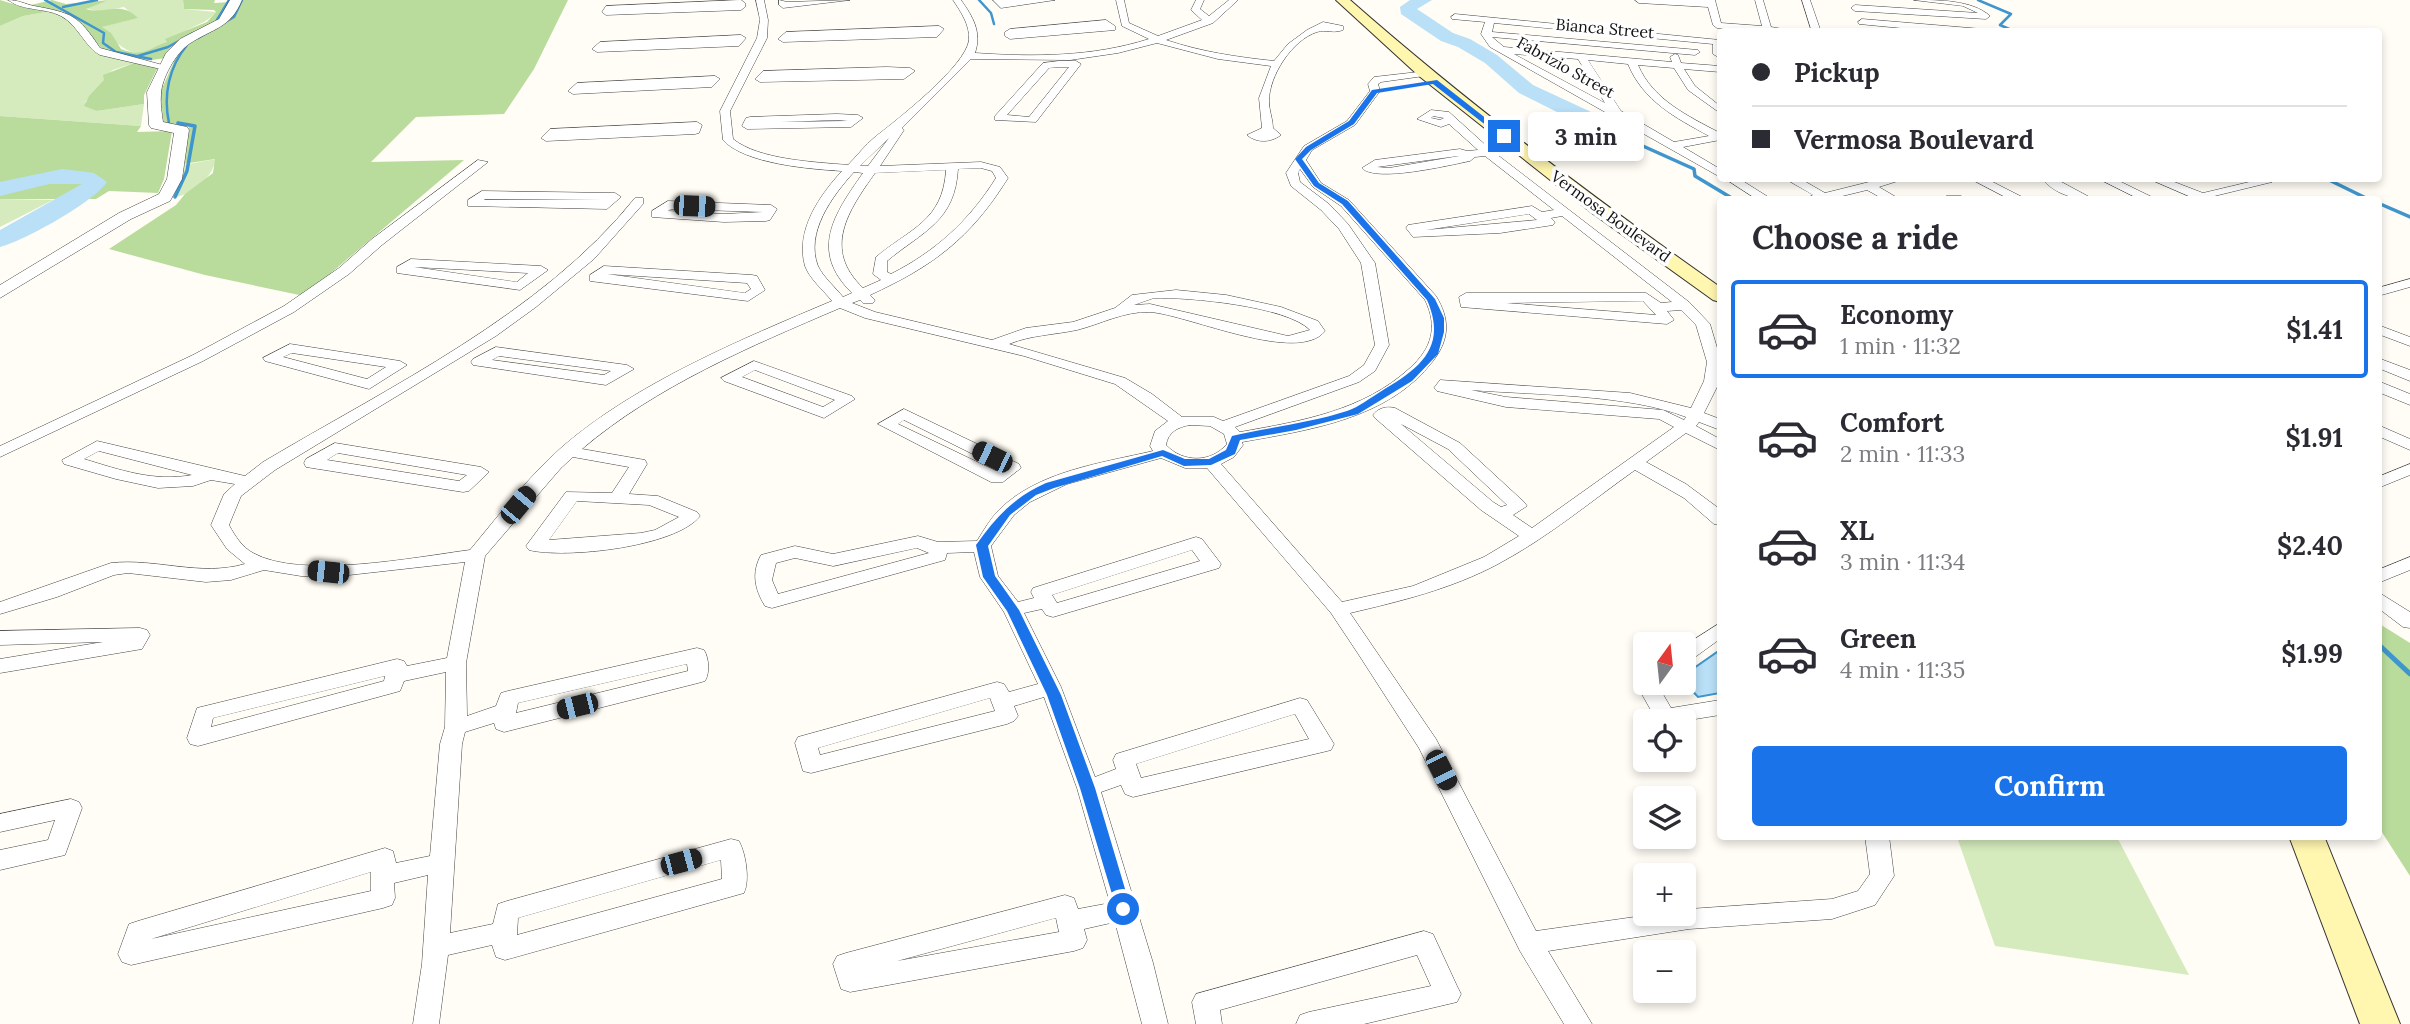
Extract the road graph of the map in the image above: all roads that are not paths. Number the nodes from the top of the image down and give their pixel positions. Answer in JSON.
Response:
{"nodes":[{"id":1,"x":12,"y":0,"type":"edge"},
{"id":2,"x":236,"y":0,"type":"edge"},
{"id":3,"x":797,"y":0,"type":"edge"},
{"id":4,"x":846,"y":0,"type":"edge"},
{"id":5,"x":957,"y":0,"type":"edge"},
{"id":6,"x":1008,"y":0,"type":"edge"},
{"id":7,"x":1051,"y":0,"type":"edge"},
{"id":8,"x":1119,"y":0,"type":"edge"},
{"id":9,"x":1200,"y":0,"type":"edge"},
{"id":10,"x":1234,"y":0,"type":"edge"},
{"id":11,"x":1342,"y":0,"type":"edge"},
{"id":12,"x":1639,"y":0,"type":"edge"},
{"id":13,"x":1759,"y":0,"type":"edge"},
{"id":14,"x":1806,"y":0,"type":"edge"},
{"id":15,"x":1918,"y":0,"type":"edge"},
{"id":16,"x":1665,"y":1,"type":"edge"},
{"id":17,"x":1955,"y":1,"type":"edge"},
{"id":18,"x":1712,"y":2,"type":"edge"},
{"id":19,"x":760,"y":3,"type":"edge"},
{"id":20,"x":783,"y":3,"type":"junction"},
{"id":21,"x":1854,"y":4,"type":"edge"},
{"id":22,"x":741,"y":5,"type":"junction"},
{"id":23,"x":1455,"y":17,"type":"dead end"},
{"id":24,"x":1490,"y":20,"type":"junction"},
{"id":25,"x":1210,"y":21,"type":"junction"},
{"id":26,"x":1862,"y":22,"type":"junction"},
{"id":27,"x":1125,"y":24,"type":"junction"},
{"id":28,"x":1110,"y":26,"type":"junction"},
{"id":29,"x":1320,"y":28,"type":"dead end"},
{"id":30,"x":1750,"y":28,"type":"edge"},
{"id":31,"x":1766,"y":28,"type":"edge"},
{"id":32,"x":1816,"y":28,"type":"edge"},
{"id":33,"x":1865,"y":28,"type":"edge"},
{"id":34,"x":1934,"y":28,"type":"edge"},
{"id":35,"x":1486,"y":34,"type":"junction"},
{"id":36,"x":785,"y":37,"type":"junction"},
{"id":37,"x":762,"y":39,"type":"junction"},
{"id":38,"x":740,"y":40,"type":"junction"},
{"id":39,"x":1157,"y":40,"type":"junction"},
{"id":40,"x":1717,"y":42,"type":"edge"},
{"id":41,"x":1502,"y":49,"type":"junction"},
{"id":42,"x":1674,"y":50,"type":"junction"},
{"id":43,"x":1717,"y":54,"type":"edge"},
{"id":44,"x":969,"y":56,"type":"junction"},
{"id":45,"x":1582,"y":57,"type":"junction"},
{"id":46,"x":1632,"y":61,"type":"junction"},
{"id":47,"x":1061,"y":62,"type":"junction"},
{"id":48,"x":1277,"y":64,"type":"junction"},
{"id":49,"x":1677,"y":65,"type":"junction"},
{"id":50,"x":165,"y":66,"type":"junction"},
{"id":51,"x":1717,"y":69,"type":"edge"},
{"id":52,"x":762,"y":77,"type":"junction"},
{"id":53,"x":1429,"y":77,"type":"junction"},
{"id":54,"x":740,"y":79,"type":"junction"},
{"id":55,"x":713,"y":81,"type":"junction"},
{"id":56,"x":1595,"y":81,"type":"junction"},
{"id":57,"x":1560,"y":85,"type":"junction"},
{"id":58,"x":1717,"y":108,"type":"edge"},
{"id":59,"x":1617,"y":113,"type":"junction"},
{"id":60,"x":904,"y":121,"type":"junction"},
{"id":61,"x":1451,"y":121,"type":"dead end"},
{"id":62,"x":748,"y":123,"type":"junction"},
{"id":63,"x":711,"y":126,"type":"junction"},
{"id":64,"x":1267,"y":130,"type":"dead end"},
{"id":65,"x":1717,"y":135,"type":"edge"},
{"id":66,"x":1717,"y":138,"type":"edge"},
{"id":67,"x":1672,"y":146,"type":"junction"},
{"id":68,"x":1487,"y":152,"type":"junction"},
{"id":69,"x":1465,"y":155,"type":"junction"},
{"id":70,"x":1299,"y":159,"type":"junction"},
{"id":71,"x":482,"y":162,"type":"dead end"},
{"id":72,"x":952,"y":166,"type":"junction"},
{"id":73,"x":851,"y":169,"type":"junction"},
{"id":74,"x":871,"y":170,"type":"junction"},
{"id":75,"x":1717,"y":172,"type":"edge"},
{"id":76,"x":1736,"y":182,"type":"edge"},
{"id":77,"x":1797,"y":182,"type":"edge"},
{"id":78,"x":1886,"y":182,"type":"edge"},
{"id":79,"x":1983,"y":182,"type":"edge"},
{"id":80,"x":2050,"y":182,"type":"edge"},
{"id":81,"x":2111,"y":182,"type":"edge"},
{"id":82,"x":2163,"y":182,"type":"edge"},
{"id":83,"x":2256,"y":182,"type":"edge"},
{"id":84,"x":1869,"y":186,"type":"junction"},
{"id":85,"x":1760,"y":196,"type":"edge"},
{"id":86,"x":1823,"y":196,"type":"joint"},
{"id":87,"x":1888,"y":196,"type":"edge"},
{"id":88,"x":2013,"y":196,"type":"edge"},
{"id":89,"x":2080,"y":196,"type":"edge"},
{"id":90,"x":2143,"y":196,"type":"edge"},
{"id":91,"x":2199,"y":196,"type":"edge"},
{"id":92,"x":2206,"y":196,"type":"edge"},
{"id":93,"x":611,"y":201,"type":"junction"},
{"id":94,"x":1345,"y":203,"type":"junction"},
{"id":95,"x":1325,"y":207,"type":"junction"},
{"id":96,"x":634,"y":208,"type":"junction"},
{"id":97,"x":662,"y":209,"type":"junction"},
{"id":98,"x":1564,"y":212,"type":"junction"},
{"id":99,"x":1539,"y":216,"type":"junction"},
{"id":100,"x":1395,"y":260,"type":"junction"},
{"id":101,"x":1368,"y":263,"type":"junction"},
{"id":102,"x":600,"y":274,"type":"junction"},
{"id":103,"x":531,"y":277,"type":"junction"},
{"id":104,"x":564,"y":278,"type":"junction"},
{"id":105,"x":894,"y":281,"type":"junction"},
{"id":106,"x":2410,"y":283,"type":"edge"},
{"id":107,"x":2382,"y":291,"type":"edge"},
{"id":108,"x":0,"y":293,"type":"edge"},
{"id":109,"x":1717,"y":294,"type":"edge"},
{"id":110,"x":860,"y":295,"type":"junction"},
{"id":111,"x":841,"y":303,"type":"junction"},
{"id":112,"x":1684,"y":305,"type":"junction"},
{"id":113,"x":1658,"y":308,"type":"junction"},
{"id":114,"x":1120,"y":311,"type":"junction"},
{"id":115,"x":914,"y":326,"type":"junction"},
{"id":116,"x":2382,"y":330,"type":"edge"},
{"id":117,"x":2410,"y":330,"type":"edge"},
{"id":118,"x":2394,"y":335,"type":"junction"},
{"id":119,"x":2410,"y":342,"type":"edge"},
{"id":120,"x":992,"y":345,"type":"junction"},
{"id":121,"x":2382,"y":354,"type":"edge"},
{"id":122,"x":455,"y":355,"type":"junction"},
{"id":123,"x":486,"y":357,"type":"junction"},
{"id":124,"x":712,"y":362,"type":"junction"},
{"id":125,"x":2382,"y":364,"type":"edge"},
{"id":126,"x":2410,"y":366,"type":"edge"},
{"id":127,"x":744,"y":370,"type":"junction"},
{"id":128,"x":387,"y":373,"type":"junction"},
{"id":129,"x":2410,"y":376,"type":"edge"},
{"id":130,"x":416,"y":379,"type":"junction"},
{"id":131,"x":2382,"y":388,"type":"edge"},
{"id":132,"x":2410,"y":400,"type":"edge"},
{"id":133,"x":1669,"y":411,"type":"junction"},
{"id":134,"x":1690,"y":421,"type":"junction"},
{"id":135,"x":1179,"y":422,"type":"junction"},
{"id":136,"x":1717,"y":425,"type":"edge"},
{"id":137,"x":1230,"y":432,"type":"junction"},
{"id":138,"x":2382,"y":432,"type":"edge"},
{"id":139,"x":1717,"y":443,"type":"edge"},
{"id":140,"x":2410,"y":445,"type":"edge"},
{"id":141,"x":299,"y":449,"type":"junction"},
{"id":142,"x":567,"y":451,"type":"junction"},
{"id":143,"x":0,"y":453,"type":"edge"},
{"id":144,"x":1163,"y":453,"type":"junction"},
{"id":145,"x":324,"y":455,"type":"junction"},
{"id":146,"x":1211,"y":462,"type":"junction"},
{"id":147,"x":1634,"y":463,"type":"junction"},
{"id":148,"x":2410,"y":469,"type":"edge"},
{"id":149,"x":1006,"y":473,"type":"junction"},
{"id":150,"x":210,"y":475,"type":"junction"},
{"id":151,"x":250,"y":481,"type":"junction"},
{"id":152,"x":2382,"y":481,"type":"edge"},
{"id":153,"x":1032,"y":493,"type":"junction"},
{"id":154,"x":619,"y":496,"type":"junction"},
{"id":155,"x":1499,"y":515,"type":"junction"},
{"id":156,"x":1717,"y":517,"type":"edge"},
{"id":157,"x":1532,"y":536,"type":"junction"},
{"id":158,"x":982,"y":545,"type":"junction"},
{"id":159,"x":937,"y":548,"type":"junction"},
{"id":160,"x":477,"y":555,"type":"junction"},
{"id":161,"x":2410,"y":563,"type":"edge"},
{"id":162,"x":264,"y":564,"type":"junction"},
{"id":163,"x":2382,"y":574,"type":"edge"},
{"id":164,"x":1045,"y":601,"type":"junction"},
{"id":165,"x":2382,"y":601,"type":"edge"},
{"id":166,"x":0,"y":608,"type":"edge"},
{"id":167,"x":1338,"y":609,"type":"junction"},
{"id":168,"x":1013,"y":610,"type":"junction"},
{"id":169,"x":2410,"y":622,"type":"edge"},
{"id":170,"x":1717,"y":632,"type":"edge"},
{"id":171,"x":0,"y":638,"type":"edge"},
{"id":172,"x":1696,"y":647,"type":"edge"},
{"id":173,"x":456,"y":663,"type":"junction"},
{"id":174,"x":0,"y":666,"type":"edge"},
{"id":175,"x":395,"y":676,"type":"junction"},
{"id":176,"x":1051,"y":687,"type":"junction"},
{"id":177,"x":1653,"y":695,"type":"edge"},
{"id":178,"x":1002,"y":702,"type":"junction"},
{"id":179,"x":1717,"y":708,"type":"edge"},
{"id":180,"x":506,"y":711,"type":"junction"},
{"id":181,"x":456,"y":727,"type":"junction"},
{"id":182,"x":1129,"y":773,"type":"junction"},
{"id":183,"x":1088,"y":788,"type":"junction"},
{"id":184,"x":0,"y":823,"type":"edge"},
{"id":185,"x":1878,"y":840,"type":"edge"},
{"id":186,"x":2308,"y":840,"type":"edge"},
{"id":187,"x":0,"y":860,"type":"edge"},
{"id":188,"x":441,"y":863,"type":"junction"},
{"id":189,"x":382,"y":876,"type":"junction"},
{"id":190,"x":1123,"y":909,"type":"junction"},
{"id":191,"x":1069,"y":922,"type":"junction"},
{"id":192,"x":504,"y":932,"type":"junction"},
{"id":193,"x":1529,"y":943,"type":"junction"},
{"id":194,"x":438,"y":947,"type":"junction"},
{"id":195,"x":1205,"y":1023,"type":"edge"},
{"id":196,"x":426,"y":1024,"type":"edge"},
{"id":197,"x":1155,"y":1024,"type":"edge"},
{"id":198,"x":1309,"y":1024,"type":"edge"},
{"id":199,"x":1579,"y":1024,"type":"edge"},
{"id":200,"x":2380,"y":1024,"type":"edge"}],
"edges":[{"from":1,"to":50,"type":"street"},
{"from":2,"to":50,"type":"street"},
{"from":3,"to":20,"type":"street"},
{"from":4,"to":20,"type":"street"},
{"from":5,"to":44,"type":"street"},
{"from":6,"to":7,"type":"street"},
{"from":8,"to":27,"type":"street"},
{"from":9,"to":25,"type":"street"},
{"from":10,"to":25,"type":"street"},
{"from":11,"to":53,"type":"main road","name":"Vermosa Boulevard"},
{"from":12,"to":16,"type":"street"},
{"from":13,"to":31,"type":"street"},
{"from":14,"to":32,"type":"street"},
{"from":15,"to":17,"type":"street"},
{"from":16,"to":18,"type":"street"},
{"from":17,"to":21,"type":"street"},
{"from":18,"to":30,"type":"street"},
{"from":19,"to":20,"type":"street"},
{"from":19,"to":22,"type":"street"},
{"from":19,"to":37,"type":"street"},
{"from":21,"to":26,"type":"street"},
{"from":22,"to":22,"type":"street"},
{"from":23,"to":24,"type":"street"},
{"from":24,"to":35,"type":"street"},
{"from":24,"to":40,"type":"street"},
{"from":25,"to":39,"type":"street"},
{"from":26,"to":33,"type":"street"},
{"from":26,"to":34,"type":"street"},
{"from":27,"to":28,"type":"street"},
{"from":27,"to":39,"type":"street"},
{"from":28,"to":28,"type":"street"},
{"from":29,"to":48,"type":"street"},
{"from":35,"to":41,"type":"street","name":"Fabrizio Street"},
{"from":35,"to":42,"type":"street","name":"Bianca Street"},
{"from":36,"to":36,"type":"street"},
{"from":36,"to":37,"type":"street"},
{"from":37,"to":38,"type":"street"},
{"from":37,"to":54,"type":"street"},
{"from":38,"to":38,"type":"street"},
{"from":39,"to":47,"type":"street"},
{"from":39,"to":48,"type":"street"},
{"from":41,"to":45,"type":"street"},
{"from":41,"to":57,"type":"street","name":"Fabrizio Street"},
{"from":42,"to":43,"type":"street","name":"Bianca Street"},
{"from":42,"to":49,"type":"street"},
{"from":44,"to":47,"type":"street"},
{"from":44,"to":60,"type":"street"},
{"from":45,"to":46,"type":"street"},
{"from":45,"to":56,"type":"street"},
{"from":46,"to":49,"type":"street"},
{"from":46,"to":65,"type":"street"},
{"from":47,"to":47,"type":"street"},
{"from":48,"to":64,"type":"street"},
{"from":49,"to":51,"type":"street"},
{"from":49,"to":58,"type":"street"},
{"from":50,"to":108,"type":"street"},
{"from":52,"to":52,"type":"street"},
{"from":52,"to":54,"type":"street"},
{"from":53,"to":70,"type":"street"},
{"from":53,"to":109,"type":"main road","name":"Vermosa Boulevard"},
{"from":54,"to":55,"type":"street"},
{"from":54,"to":63,"type":"street"},
{"from":55,"to":55,"type":"street"},
{"from":56,"to":57,"type":"street"},
{"from":56,"to":59,"type":"street"},
{"from":57,"to":59,"type":"street","name":"Fabrizio Street"},
{"from":59,"to":67,"type":"street","name":"Fabrizio Street"},
{"from":60,"to":73,"type":"street"},
{"from":60,"to":74,"type":"street"},
{"from":61,"to":68,"type":"street"},
{"from":62,"to":62,"type":"street"},
{"from":62,"to":63,"type":"street"},
{"from":63,"to":63,"type":"street"},
{"from":63,"to":73,"type":"street"},
{"from":66,"to":67,"type":"street"},
{"from":67,"to":75,"type":"street","name":"Fabrizio Street"},
{"from":68,"to":69,"type":"street"},
{"from":68,"to":98,"type":"street"},
{"from":69,"to":69,"type":"street"},
{"from":70,"to":94,"type":"street"},
{"from":70,"to":95,"type":"street"},
{"from":71,"to":143,"type":"street"},
{"from":72,"to":74,"type":"street"},
{"from":72,"to":105,"type":"street"},
{"from":72,"to":105,"type":"street"},
{"from":73,"to":74,"type":"street"},
{"from":73,"to":111,"type":"street"},
{"from":74,"to":110,"type":"street"},
{"from":76,"to":85,"type":"street"},
{"from":77,"to":86,"type":"street"},
{"from":78,"to":84,"type":"street"},
{"from":79,"to":88,"type":"street"},
{"from":80,"to":89,"type":"street"},
{"from":81,"to":90,"type":"street"},
{"from":82,"to":91,"type":"street"},
{"from":83,"to":92,"type":"street"},
{"from":84,"to":86,"type":"street"},
{"from":84,"to":87,"type":"street"},
{"from":93,"to":93,"type":"street"},
{"from":93,"to":96,"type":"street"},
{"from":94,"to":95,"type":"street"},
{"from":94,"to":100,"type":"street"},
{"from":95,"to":101,"type":"street"},
{"from":96,"to":97,"type":"street"},
{"from":96,"to":104,"type":"street"},
{"from":97,"to":97,"type":"street"},
{"from":98,"to":99,"type":"street"},
{"from":98,"to":112,"type":"street"},
{"from":99,"to":99,"type":"street"},
{"from":100,"to":101,"type":"street"},
{"from":100,"to":137,"type":"street"},
{"from":101,"to":137,"type":"street"},
{"from":102,"to":102,"type":"street"},
{"from":102,"to":104,"type":"street"},
{"from":103,"to":103,"type":"street"},
{"from":103,"to":104,"type":"street"},
{"from":104,"to":122,"type":"street"},
{"from":105,"to":110,"type":"street"},
{"from":106,"to":107,"type":"street"},
{"from":110,"to":111,"type":"street"},
{"from":110,"to":115,"type":"street"},
{"from":111,"to":115,"type":"street"},
{"from":111,"to":124,"type":"street"},
{"from":112,"to":113,"type":"street"},
{"from":112,"to":134,"type":"street"},
{"from":113,"to":113,"type":"street"},
{"from":114,"to":114,"type":"street"},
{"from":114,"to":120,"type":"street"},
{"from":115,"to":120,"type":"street"},
{"from":116,"to":118,"type":"street"},
{"from":117,"to":118,"type":"street"},
{"from":118,"to":119,"type":"street"},
{"from":120,"to":135,"type":"street"},
{"from":121,"to":126,"type":"street"},
{"from":122,"to":123,"type":"street"},
{"from":122,"to":130,"type":"street"},
{"from":123,"to":123,"type":"street"},
{"from":124,"to":127,"type":"street"},
{"from":124,"to":142,"type":"street"},
{"from":125,"to":129,"type":"street"},
{"from":127,"to":127,"type":"street"},
{"from":128,"to":128,"type":"street"},
{"from":128,"to":130,"type":"street"},
{"from":130,"to":141,"type":"street"},
{"from":131,"to":132,"type":"street"},
{"from":133,"to":133,"type":"street"},
{"from":133,"to":134,"type":"street"},
{"from":134,"to":136,"type":"street"},
{"from":134,"to":139,"type":"street"},
{"from":134,"to":147,"type":"street"},
{"from":135,"to":137,"type":"street"},
{"from":135,"to":144,"type":"street"},
{"from":137,"to":146,"type":"street"},
{"from":138,"to":140,"type":"street"},
{"from":141,"to":145,"type":"street"},
{"from":141,"to":151,"type":"street"},
{"from":142,"to":154,"type":"street"},
{"from":142,"to":160,"type":"street"},
{"from":144,"to":146,"type":"street"},
{"from":144,"to":153,"type":"street"},
{"from":145,"to":145,"type":"street"},
{"from":146,"to":167,"type":"street"},
{"from":147,"to":156,"type":"street"},
{"from":147,"to":157,"type":"street"},
{"from":148,"to":152,"type":"street"},
{"from":149,"to":149,"type":"street"},
{"from":149,"to":153,"type":"street"},
{"from":150,"to":150,"type":"street"},
{"from":150,"to":151,"type":"street"},
{"from":151,"to":162,"type":"street"},
{"from":153,"to":158,"type":"street"},
{"from":154,"to":154,"type":"street"},
{"from":155,"to":155,"type":"street"},
{"from":155,"to":157,"type":"street"},
{"from":157,"to":167,"type":"street"},
{"from":158,"to":159,"type":"street"},
{"from":158,"to":168,"type":"street"},
{"from":159,"to":159,"type":"street"},
{"from":160,"to":162,"type":"street"},
{"from":160,"to":173,"type":"street"},
{"from":161,"to":163,"type":"street"},
{"from":162,"to":166,"type":"street"},
{"from":164,"to":164,"type":"street"},
{"from":164,"to":168,"type":"street"},
{"from":165,"to":169,"type":"street"},
{"from":167,"to":193,"type":"street"},
{"from":168,"to":176,"type":"street"},
{"from":170,"to":172,"type":"street"},
{"from":171,"to":174,"type":"street"},
{"from":173,"to":175,"type":"street"},
{"from":173,"to":181,"type":"street"},
{"from":175,"to":175,"type":"street"},
{"from":176,"to":178,"type":"street"},
{"from":176,"to":183,"type":"street"},
{"from":177,"to":179,"type":"street"},
{"from":178,"to":178,"type":"street"},
{"from":180,"to":180,"type":"street"},
{"from":180,"to":181,"type":"street"},
{"from":181,"to":188,"type":"street"},
{"from":182,"to":182,"type":"street"},
{"from":182,"to":183,"type":"street"},
{"from":183,"to":190,"type":"street"},
{"from":184,"to":187,"type":"street"},
{"from":185,"to":193,"type":"street"},
{"from":186,"to":200,"type":"main road"},
{"from":188,"to":189,"type":"street"},
{"from":188,"to":194,"type":"street"},
{"from":189,"to":189,"type":"street"},
{"from":190,"to":191,"type":"street"},
{"from":190,"to":197,"type":"street"},
{"from":191,"to":191,"type":"street"},
{"from":192,"to":192,"type":"street"},
{"from":192,"to":194,"type":"street"},
{"from":193,"to":199,"type":"street"},
{"from":194,"to":196,"type":"street"},
{"from":195,"to":198,"type":"street"}]}
